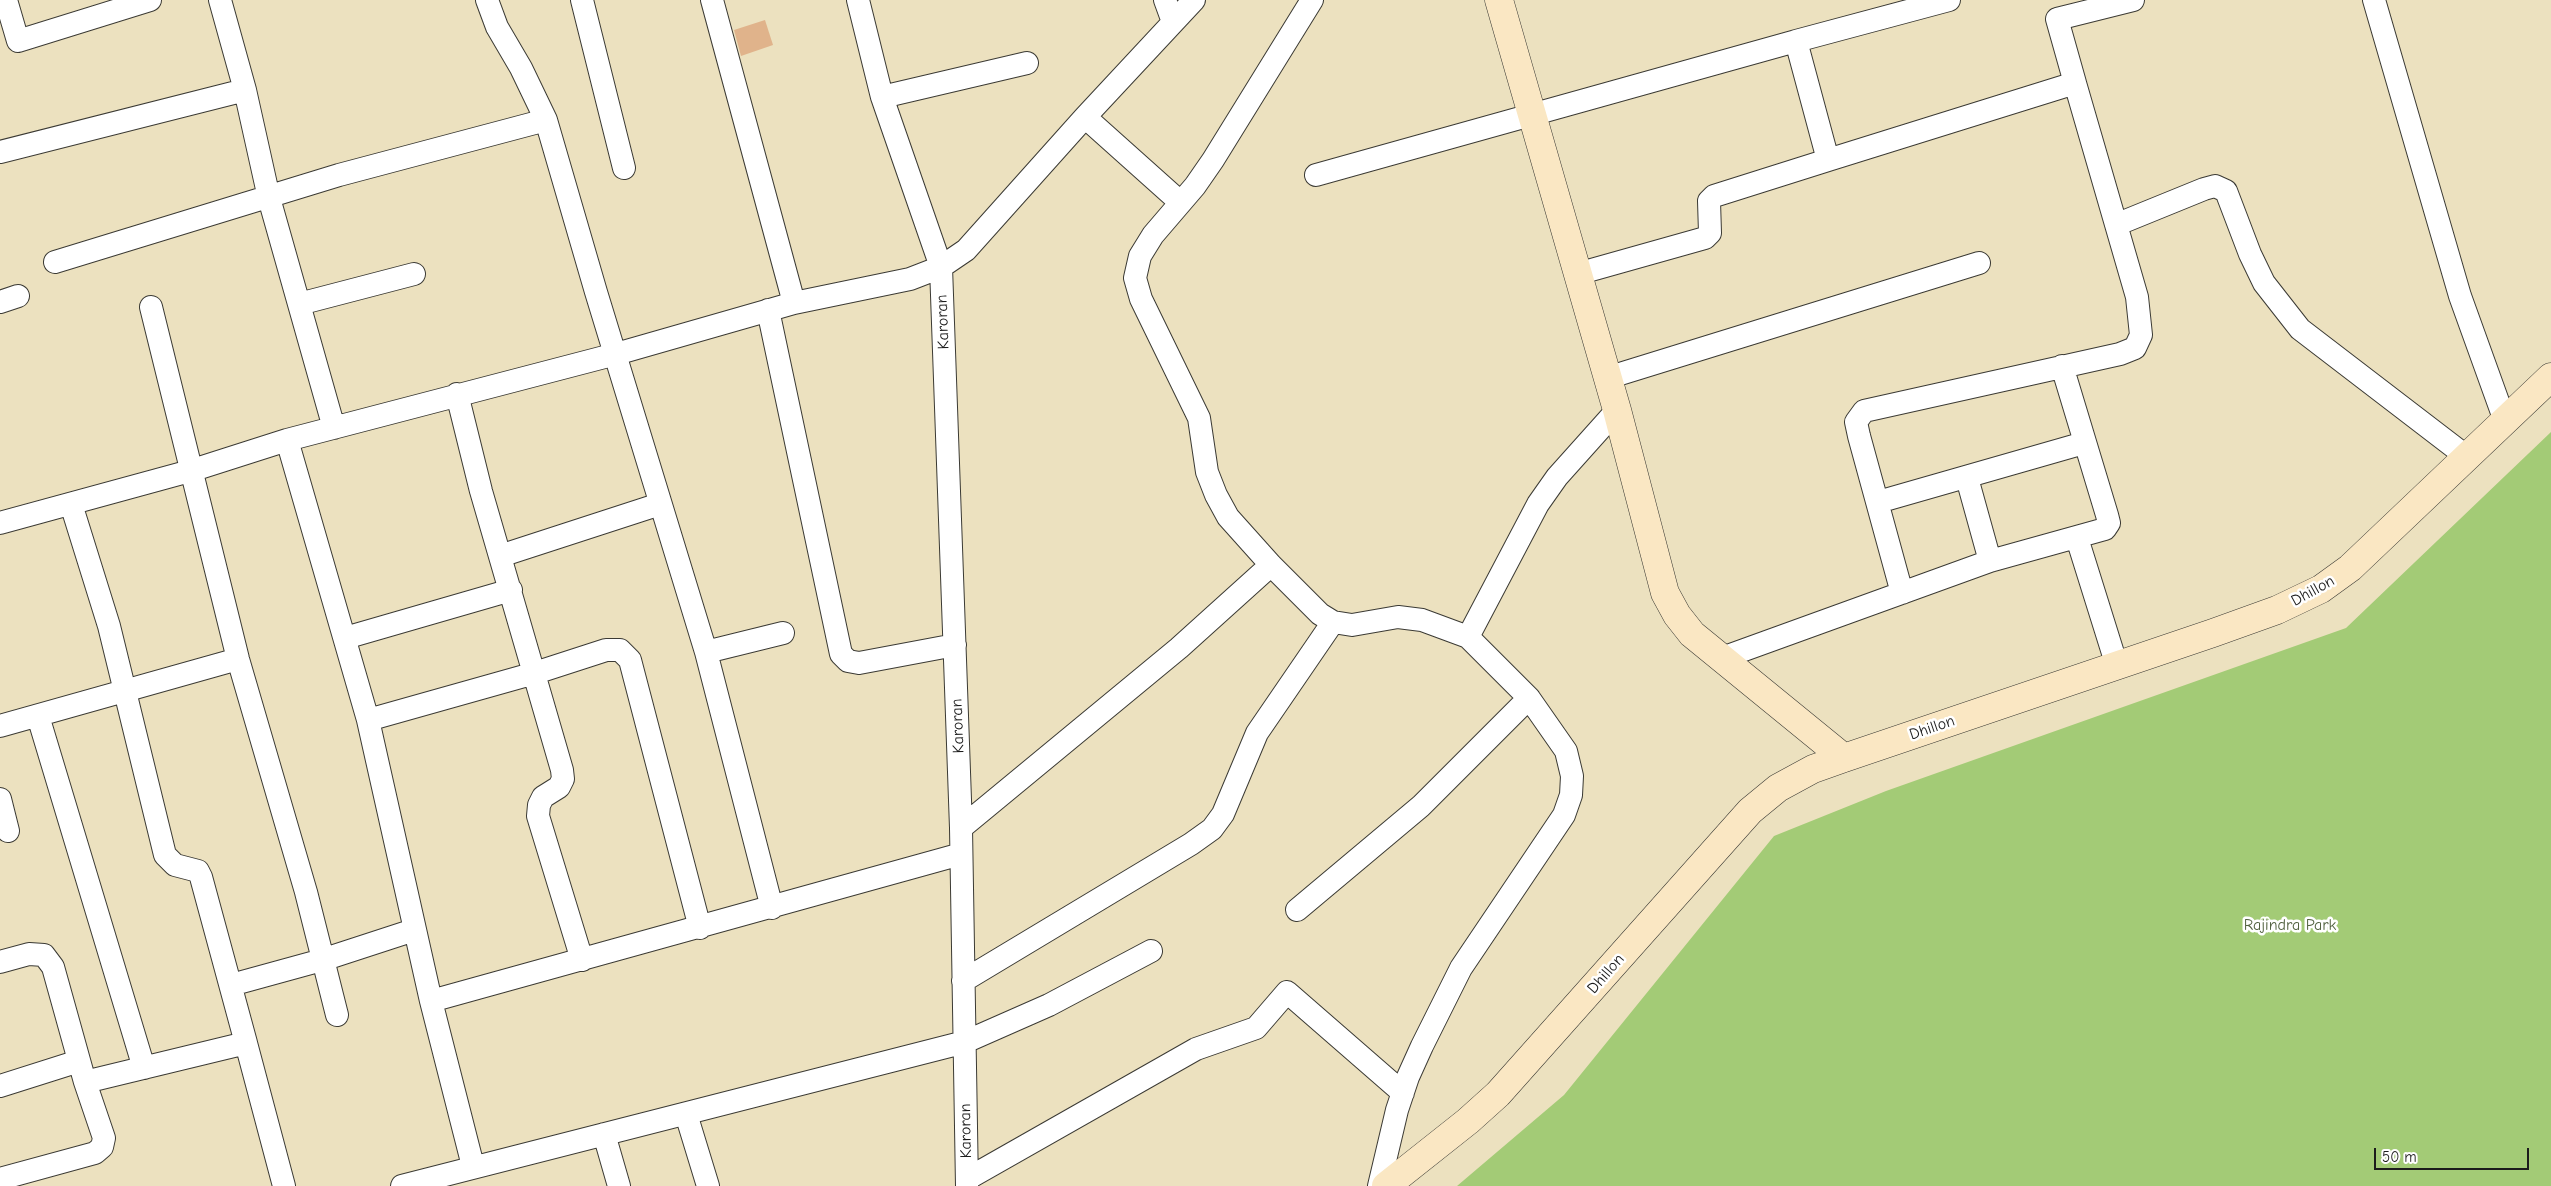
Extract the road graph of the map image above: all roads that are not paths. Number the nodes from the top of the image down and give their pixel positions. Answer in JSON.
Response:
{"nodes":[{"id":1,"x":6,"y":0,"type":"edge"},
{"id":2,"x":150,"y":0,"type":"edge"},
{"id":3,"x":220,"y":0,"type":"edge"},
{"id":4,"x":487,"y":0,"type":"edge"},
{"id":5,"x":582,"y":0,"type":"edge"},
{"id":6,"x":712,"y":0,"type":"edge"},
{"id":7,"x":858,"y":0,"type":"edge"},
{"id":8,"x":1165,"y":0,"type":"edge"},
{"id":9,"x":1194,"y":0,"type":"edge"},
{"id":10,"x":1312,"y":0,"type":"edge"},
{"id":11,"x":1499,"y":0,"type":"edge"},
{"id":12,"x":1949,"y":0,"type":"edge"},
{"id":13,"x":2132,"y":0,"type":"edge"},
{"id":14,"x":2374,"y":0,"type":"edge"},
{"id":15,"x":2054,"y":10,"type":"edge"},
{"id":16,"x":1173,"y":22,"type":"junction"},
{"id":17,"x":1796,"y":41,"type":"junction"},
{"id":18,"x":9,"y":43,"type":"edge"},
{"id":19,"x":1026,"y":63,"type":"dead end"},
{"id":20,"x":2075,"y":83,"type":"junction"},
{"id":21,"x":245,"y":90,"type":"junction"},
{"id":22,"x":882,"y":97,"type":"junction"},
{"id":23,"x":1534,"y":116,"type":"junction"},
{"id":24,"x":1085,"y":117,"type":"junction"},
{"id":25,"x":546,"y":120,"type":"junction"},
{"id":26,"x":0,"y":152,"type":"edge"},
{"id":27,"x":1828,"y":160,"type":"junction"},
{"id":28,"x":624,"y":168,"type":"dead end"},
{"id":29,"x":1316,"y":175,"type":"dead end"},
{"id":30,"x":269,"y":198,"type":"junction"},
{"id":31,"x":1180,"y":202,"type":"junction"},
{"id":32,"x":2118,"y":224,"type":"junction"},
{"id":33,"x":55,"y":262,"type":"dead end"},
{"id":34,"x":1979,"y":263,"type":"dead end"},
{"id":35,"x":941,"y":267,"type":"junction"},
{"id":36,"x":414,"y":274,"type":"dead end"},
{"id":37,"x":1577,"y":274,"type":"junction"},
{"id":38,"x":794,"y":303,"type":"junction"},
{"id":39,"x":299,"y":304,"type":"junction"},
{"id":40,"x":151,"y":307,"type":"dead end"},
{"id":41,"x":768,"y":310,"type":"junction"},
{"id":42,"x":616,"y":354,"type":"junction"},
{"id":43,"x":2062,"y":366,"type":"junction"},
{"id":44,"x":2551,"y":377,"type":"edge"},
{"id":45,"x":1607,"y":378,"type":"junction"},
{"id":46,"x":457,"y":394,"type":"junction"},
{"id":47,"x":1617,"y":410,"type":"junction"},
{"id":48,"x":2505,"y":421,"type":"junction"},
{"id":49,"x":334,"y":428,"type":"junction"},
{"id":50,"x":287,"y":440,"type":"junction"},
{"id":51,"x":2084,"y":443,"type":"junction"},
{"id":52,"x":2468,"y":457,"type":"junction"},
{"id":53,"x":190,"y":471,"type":"junction"},
{"id":54,"x":1967,"y":478,"type":"junction"},
{"id":55,"x":1878,"y":502,"type":"junction"},
{"id":56,"x":71,"y":504,"type":"junction"},
{"id":57,"x":660,"y":504,"type":"junction"},
{"id":58,"x":0,"y":523,"type":"edge"},
{"id":59,"x":2077,"y":538,"type":"junction"},
{"id":60,"x":500,"y":556,"type":"junction"},
{"id":61,"x":1990,"y":561,"type":"junction"},
{"id":62,"x":1271,"y":565,"type":"junction"},
{"id":63,"x":511,"y":590,"type":"junction"},
{"id":64,"x":1902,"y":592,"type":"junction"},
{"id":65,"x":1333,"y":622,"type":"junction"},
{"id":66,"x":783,"y":633,"type":"dead end"},
{"id":67,"x":1468,"y":637,"type":"junction"},
{"id":68,"x":345,"y":638,"type":"junction"},
{"id":69,"x":955,"y":645,"type":"junction"},
{"id":70,"x":706,"y":652,"type":"junction"},
{"id":71,"x":1722,"y":658,"type":"junction"},
{"id":72,"x":238,"y":659,"type":"junction"},
{"id":73,"x":2116,"y":666,"type":"junction"},
{"id":74,"x":534,"y":673,"type":"junction"},
{"id":75,"x":123,"y":690,"type":"junction"},
{"id":76,"x":1529,"y":698,"type":"junction"},
{"id":77,"x":38,"y":716,"type":"junction"},
{"id":78,"x":368,"y":720,"type":"junction"},
{"id":79,"x":0,"y":726,"type":"edge"},
{"id":80,"x":1844,"y":758,"type":"junction"},
{"id":81,"x":0,"y":799,"type":"edge"},
{"id":82,"x":961,"y":828,"type":"junction"},
{"id":83,"x":8,"y":831,"type":"dead end"},
{"id":84,"x":961,"y":854,"type":"junction"},
{"id":85,"x":772,"y":908,"type":"junction"},
{"id":86,"x":1297,"y":910,"type":"dead end"},
{"id":87,"x":700,"y":928,"type":"junction"},
{"id":88,"x":414,"y":930,"type":"junction"},
{"id":89,"x":1151,"y":952,"type":"dead end"},
{"id":90,"x":322,"y":960,"type":"junction"},
{"id":91,"x":582,"y":960,"type":"junction"},
{"id":92,"x":0,"y":962,"type":"edge"},
{"id":93,"x":964,"y":981,"type":"junction"},
{"id":94,"x":231,"y":985,"type":"junction"},
{"id":95,"x":431,"y":1001,"type":"junction"},
{"id":96,"x":338,"y":1015,"type":"dead end"},
{"id":97,"x":965,"y":1042,"type":"junction"},
{"id":98,"x":246,"y":1043,"type":"junction"},
{"id":99,"x":144,"y":1068,"type":"junction"},
{"id":100,"x":82,"y":1072,"type":"junction"},
{"id":101,"x":0,"y":1086,"type":"edge"},
{"id":102,"x":1403,"y":1093,"type":"junction"},
{"id":103,"x":686,"y":1114,"type":"junction"},
{"id":104,"x":604,"y":1134,"type":"junction"},
{"id":105,"x":474,"y":1166,"type":"junction"},
{"id":106,"x":0,"y":1179,"type":"edge"},
{"id":107,"x":967,"y":1182,"type":"edge"},
{"id":108,"x":284,"y":1186,"type":"edge"},
{"id":109,"x":402,"y":1186,"type":"edge"},
{"id":110,"x":619,"y":1186,"type":"edge"},
{"id":111,"x":708,"y":1186,"type":"edge"},
{"id":112,"x":1379,"y":1186,"type":"edge"},
{"id":113,"x":1386,"y":1186,"type":"edge"}],
"edges":[{"from":1,"to":18,"type":"street"},
{"from":2,"to":18,"type":"street"},
{"from":3,"to":21,"type":"street"},
{"from":4,"to":25,"type":"street"},
{"from":5,"to":28,"type":"street"},
{"from":6,"to":38,"type":"street"},
{"from":7,"to":22,"type":"street","name":"Karoran"},
{"from":8,"to":16,"type":"street"},
{"from":9,"to":16,"type":"street"},
{"from":10,"to":31,"type":"street"},
{"from":11,"to":23,"type":"street"},
{"from":12,"to":17,"type":"street"},
{"from":13,"to":15,"type":"street"},
{"from":14,"to":48,"type":"street"},
{"from":15,"to":20,"type":"street"},
{"from":16,"to":24,"type":"street"},
{"from":17,"to":23,"type":"street"},
{"from":17,"to":27,"type":"street"},
{"from":19,"to":22,"type":"street"},
{"from":20,"to":27,"type":"street"},
{"from":20,"to":32,"type":"street"},
{"from":21,"to":26,"type":"street"},
{"from":21,"to":30,"type":"street"},
{"from":22,"to":35,"type":"street","name":"Karoran"},
{"from":23,"to":29,"type":"street"},
{"from":23,"to":37,"type":"street"},
{"from":24,"to":31,"type":"street"},
{"from":24,"to":35,"type":"street"},
{"from":25,"to":30,"type":"street"},
{"from":25,"to":42,"type":"street"},
{"from":27,"to":37,"type":"street"},
{"from":30,"to":33,"type":"street"},
{"from":30,"to":39,"type":"street"},
{"from":31,"to":62,"type":"street"},
{"from":32,"to":43,"type":"street"},
{"from":32,"to":52,"type":"street"},
{"from":34,"to":45,"type":"street"},
{"from":35,"to":38,"type":"street"},
{"from":35,"to":69,"type":"street","name":"Karoran"},
{"from":36,"to":39,"type":"street"},
{"from":37,"to":45,"type":"street"},
{"from":38,"to":41,"type":"street"},
{"from":39,"to":49,"type":"street"},
{"from":40,"to":53,"type":"street"},
{"from":41,"to":42,"type":"street"},
{"from":41,"to":69,"type":"street"},
{"from":42,"to":46,"type":"street"},
{"from":42,"to":57,"type":"street"},
{"from":43,"to":51,"type":"street"},
{"from":43,"to":55,"type":"street"},
{"from":44,"to":48,"type":"street","name":"Dhillon"},
{"from":45,"to":47,"type":"street"},
{"from":46,"to":49,"type":"street"},
{"from":46,"to":60,"type":"street"},
{"from":47,"to":67,"type":"street"},
{"from":47,"to":71,"type":"street"},
{"from":48,"to":52,"type":"street","name":"Dhillon"},
{"from":49,"to":50,"type":"street"},
{"from":50,"to":53,"type":"street"},
{"from":50,"to":68,"type":"street"},
{"from":51,"to":54,"type":"street"},
{"from":51,"to":59,"type":"street"},
{"from":52,"to":73,"type":"street","name":"Dhillon"},
{"from":53,"to":56,"type":"street"},
{"from":53,"to":72,"type":"street"},
{"from":54,"to":55,"type":"street"},
{"from":54,"to":61,"type":"street"},
{"from":55,"to":64,"type":"street"},
{"from":56,"to":58,"type":"street"},
{"from":56,"to":75,"type":"street"},
{"from":57,"to":60,"type":"street"},
{"from":57,"to":70,"type":"street"},
{"from":59,"to":61,"type":"street"},
{"from":59,"to":73,"type":"street"},
{"from":60,"to":63,"type":"street"},
{"from":61,"to":64,"type":"street"},
{"from":62,"to":65,"type":"street"},
{"from":62,"to":82,"type":"street"},
{"from":63,"to":68,"type":"street"},
{"from":63,"to":74,"type":"street"},
{"from":64,"to":71,"type":"street"},
{"from":65,"to":67,"type":"street"},
{"from":65,"to":93,"type":"street"},
{"from":66,"to":70,"type":"street"},
{"from":67,"to":76,"type":"street"},
{"from":68,"to":78,"type":"street"},
{"from":69,"to":82,"type":"street","name":"Karoran"},
{"from":70,"to":85,"type":"street"},
{"from":71,"to":80,"type":"street"},
{"from":72,"to":75,"type":"street"},
{"from":72,"to":90,"type":"street"},
{"from":73,"to":80,"type":"street","name":"Dhillon"},
{"from":74,"to":78,"type":"street"},
{"from":74,"to":87,"type":"street"},
{"from":74,"to":91,"type":"street"},
{"from":75,"to":77,"type":"street"},
{"from":75,"to":94,"type":"street"},
{"from":76,"to":86,"type":"street"},
{"from":76,"to":102,"type":"street"},
{"from":77,"to":79,"type":"street"},
{"from":77,"to":99,"type":"street"},
{"from":78,"to":88,"type":"street"},
{"from":80,"to":113,"type":"street","name":"Dhillon"},
{"from":81,"to":83,"type":"street"},
{"from":82,"to":84,"type":"street","name":"Karoran"},
{"from":84,"to":85,"type":"street"},
{"from":84,"to":93,"type":"street","name":"Karoran"},
{"from":85,"to":87,"type":"street"},
{"from":87,"to":91,"type":"street"},
{"from":88,"to":90,"type":"street"},
{"from":88,"to":95,"type":"street"},
{"from":89,"to":97,"type":"street"},
{"from":90,"to":94,"type":"street"},
{"from":90,"to":96,"type":"street"},
{"from":91,"to":95,"type":"street"},
{"from":92,"to":100,"type":"street"},
{"from":93,"to":97,"type":"street","name":"Karoran"},
{"from":94,"to":98,"type":"street"},
{"from":95,"to":105,"type":"street"},
{"from":97,"to":103,"type":"street"},
{"from":97,"to":107,"type":"street","name":"Karoran"},
{"from":98,"to":99,"type":"street"},
{"from":98,"to":108,"type":"street"},
{"from":99,"to":100,"type":"street"},
{"from":100,"to":101,"type":"street"},
{"from":100,"to":106,"type":"street"},
{"from":102,"to":107,"type":"street"},
{"from":102,"to":112,"type":"street"},
{"from":103,"to":104,"type":"street"},
{"from":103,"to":111,"type":"street"},
{"from":104,"to":105,"type":"street"},
{"from":104,"to":110,"type":"street"},
{"from":105,"to":109,"type":"street"}]}
